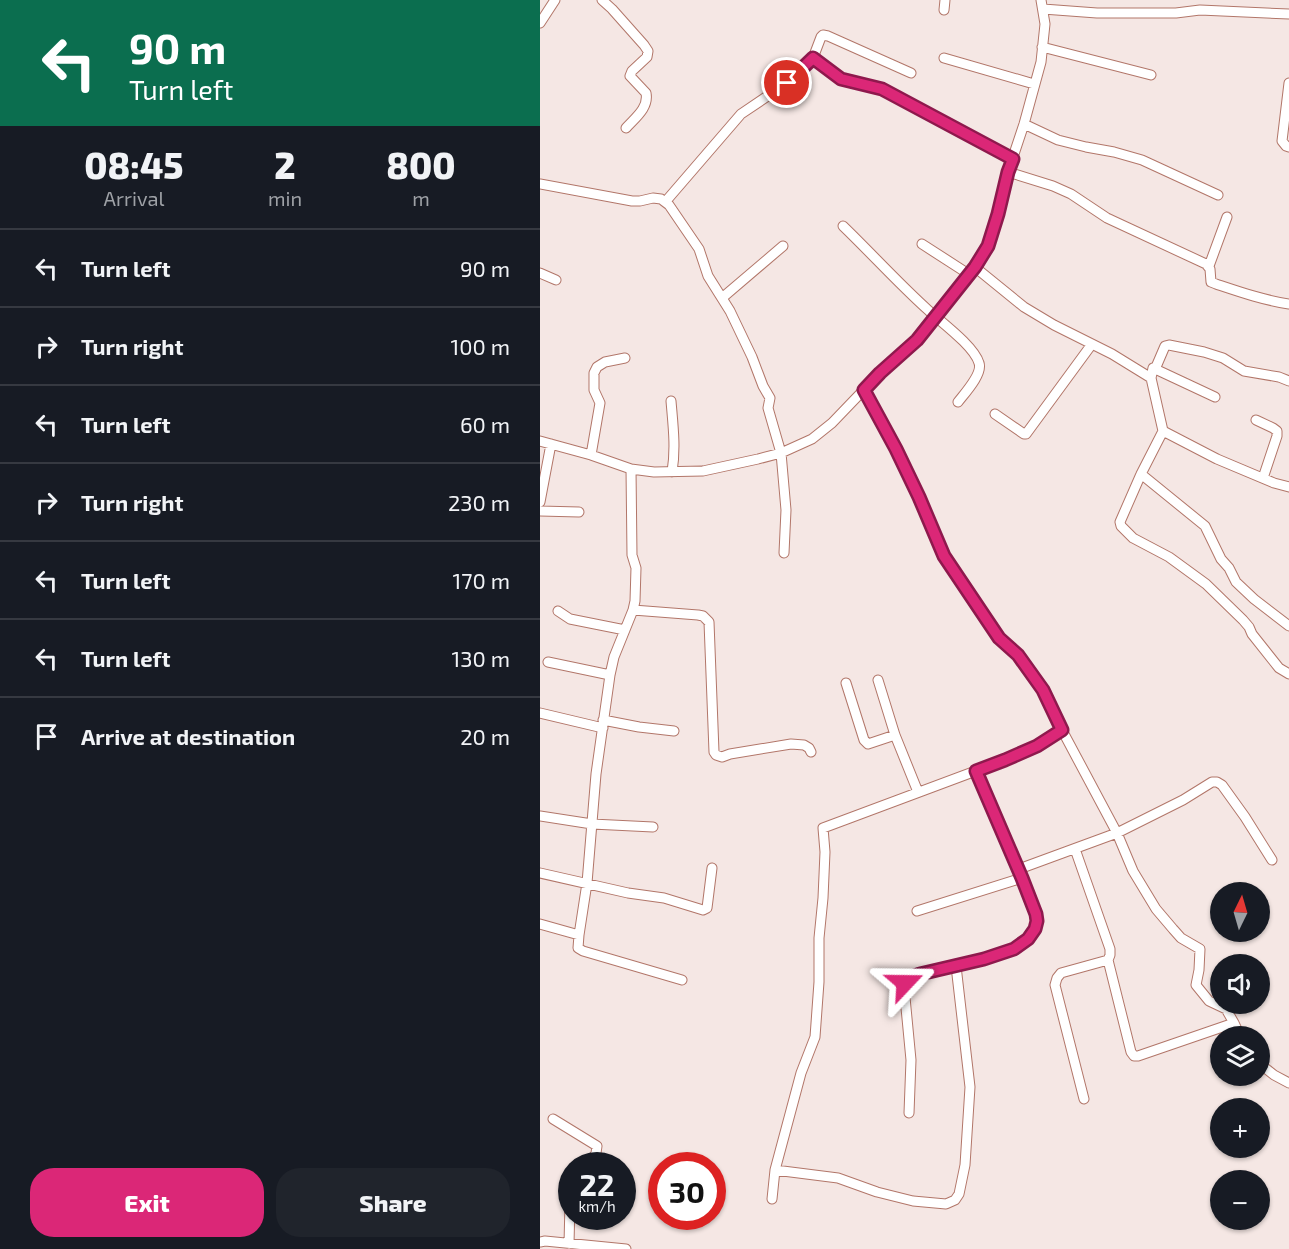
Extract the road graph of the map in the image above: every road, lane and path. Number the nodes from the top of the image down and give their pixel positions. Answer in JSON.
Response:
{"nodes":[{"id":1,"x":555,"y":0,"type":"edge"},
{"id":2,"x":602,"y":0,"type":"edge"},
{"id":3,"x":1042,"y":4,"type":"edge"},
{"id":4,"x":1289,"y":14,"type":"edge"},
{"id":5,"x":540,"y":23,"type":"edge"},
{"id":6,"x":1042,"y":47,"type":"junction"},
{"id":7,"x":813,"y":58,"type":"junction"},
{"id":8,"x":944,"y":58,"type":"dead end"},
{"id":9,"x":911,"y":73,"type":"dead end"},
{"id":10,"x":1151,"y":75,"type":"dead end"},
{"id":11,"x":1034,"y":84,"type":"junction"},
{"id":12,"x":1289,"y":88,"type":"edge"},
{"id":13,"x":1024,"y":124,"type":"junction"},
{"id":14,"x":626,"y":128,"type":"dead end"},
{"id":15,"x":1289,"y":147,"type":"edge"},
{"id":16,"x":1013,"y":159,"type":"junction"},
{"id":17,"x":1008,"y":172,"type":"junction"},
{"id":18,"x":540,"y":184,"type":"edge"},
{"id":19,"x":1218,"y":195,"type":"dead end"},
{"id":20,"x":666,"y":201,"type":"junction"},
{"id":21,"x":1227,"y":217,"type":"dead end"},
{"id":22,"x":843,"y":226,"type":"dead end"},
{"id":23,"x":922,"y":244,"type":"dead end"},
{"id":24,"x":783,"y":246,"type":"dead end"},
{"id":25,"x":1209,"y":266,"type":"junction"},
{"id":26,"x":973,"y":271,"type":"junction"},
{"id":27,"x":540,"y":273,"type":"edge"},
{"id":28,"x":556,"y":280,"type":"dead end"},
{"id":29,"x":722,"y":298,"type":"junction"},
{"id":30,"x":1289,"y":304,"type":"edge"},
{"id":31,"x":937,"y":317,"type":"junction"},
{"id":32,"x":1092,"y":344,"type":"junction"},
{"id":33,"x":625,"y":357,"type":"dead end"},
{"id":34,"x":1152,"y":373,"type":"junction"},
{"id":35,"x":1289,"y":381,"type":"edge"},
{"id":36,"x":864,"y":390,"type":"junction"},
{"id":37,"x":1215,"y":397,"type":"dead end"},
{"id":38,"x":671,"y":401,"type":"dead end"},
{"id":39,"x":958,"y":402,"type":"dead end"},
{"id":40,"x":995,"y":414,"type":"dead end"},
{"id":41,"x":1256,"y":420,"type":"dead end"},
{"id":42,"x":1163,"y":431,"type":"junction"},
{"id":43,"x":540,"y":441,"type":"edge"},
{"id":44,"x":551,"y":444,"type":"junction"},
{"id":45,"x":781,"y":453,"type":"junction"},
{"id":46,"x":591,"y":455,"type":"junction"},
{"id":47,"x":631,"y":469,"type":"junction"},
{"id":48,"x":672,"y":472,"type":"junction"},
{"id":49,"x":1141,"y":474,"type":"junction"},
{"id":50,"x":1263,"y":478,"type":"junction"},
{"id":51,"x":1289,"y":487,"type":"edge"},
{"id":52,"x":540,"y":502,"type":"edge"},
{"id":53,"x":540,"y":511,"type":"edge"},
{"id":54,"x":579,"y":512,"type":"dead end"},
{"id":55,"x":783,"y":553,"type":"dead end"},
{"id":56,"x":633,"y":610,"type":"junction"},
{"id":57,"x":558,"y":611,"type":"dead end"},
{"id":58,"x":1289,"y":626,"type":"edge"},
{"id":59,"x":625,"y":630,"type":"junction"},
{"id":60,"x":548,"y":663,"type":"dead end"},
{"id":61,"x":1289,"y":674,"type":"edge"},
{"id":62,"x":610,"y":675,"type":"junction"},
{"id":63,"x":878,"y":680,"type":"dead end"},
{"id":64,"x":846,"y":683,"type":"dead end"},
{"id":65,"x":540,"y":713,"type":"edge"},
{"id":66,"x":603,"y":724,"type":"junction"},
{"id":67,"x":1062,"y":730,"type":"junction"},
{"id":68,"x":674,"y":731,"type":"dead end"},
{"id":69,"x":895,"y":735,"type":"junction"},
{"id":70,"x":811,"y":752,"type":"dead end"},
{"id":71,"x":976,"y":771,"type":"junction"},
{"id":72,"x":918,"y":792,"type":"junction"},
{"id":73,"x":540,"y":816,"type":"edge"},
{"id":74,"x":592,"y":824,"type":"junction"},
{"id":75,"x":653,"y":827,"type":"dead end"},
{"id":76,"x":1117,"y":833,"type":"junction"},
{"id":77,"x":1075,"y":849,"type":"junction"},
{"id":78,"x":1272,"y":860,"type":"dead end"},
{"id":79,"x":712,"y":868,"type":"dead end"},
{"id":80,"x":540,"y":873,"type":"edge"},
{"id":81,"x":1020,"y":873,"type":"junction"},
{"id":82,"x":587,"y":883,"type":"junction"},
{"id":83,"x":917,"y":911,"type":"dead end"},
{"id":84,"x":540,"y":924,"type":"edge"},
{"id":85,"x":579,"y":934,"type":"junction"},
{"id":86,"x":1108,"y":960,"type":"junction"},
{"id":87,"x":956,"y":966,"type":"junction"},
{"id":88,"x":682,"y":980,"type":"dead end"},
{"id":89,"x":1234,"y":1023,"type":"junction"},
{"id":90,"x":1235,"y":1026,"type":"edge"},
{"id":91,"x":1270,"y":1072,"type":"edge"},
{"id":92,"x":1289,"y":1083,"type":"edge"},
{"id":93,"x":1084,"y":1100,"type":"dead end"},
{"id":94,"x":909,"y":1113,"type":"dead end"},
{"id":95,"x":553,"y":1119,"type":"dead end"},
{"id":96,"x":596,"y":1152,"type":"edge"},
{"id":97,"x":775,"y":1170,"type":"junction"},
{"id":98,"x":772,"y":1199,"type":"dead end"},
{"id":99,"x":569,"y":1230,"type":"edge"},
{"id":100,"x":540,"y":1242,"type":"edge"},
{"id":101,"x":569,"y":1244,"type":"junction"},
{"id":102,"x":626,"y":1249,"type":"edge"}],
"edges":[{"from":1,"to":5,"type":"street"},
{"from":2,"to":14,"type":"street"},
{"from":3,"to":4,"type":"street"},
{"from":3,"to":6,"type":"street"},
{"from":6,"to":10,"type":"street"},
{"from":6,"to":11,"type":"street"},
{"from":7,"to":9,"type":"street"},
{"from":7,"to":16,"type":"street"},
{"from":7,"to":20,"type":"street"},
{"from":8,"to":11,"type":"street"},
{"from":11,"to":13,"type":"street"},
{"from":12,"to":15,"type":"street"},
{"from":13,"to":16,"type":"street"},
{"from":13,"to":19,"type":"street"},
{"from":16,"to":17,"type":"street"},
{"from":17,"to":25,"type":"street"},
{"from":17,"to":26,"type":"street"},
{"from":18,"to":20,"type":"street"},
{"from":20,"to":29,"type":"street"},
{"from":21,"to":25,"type":"street"},
{"from":22,"to":31,"type":"street"},
{"from":23,"to":26,"type":"street"},
{"from":24,"to":29,"type":"street"},
{"from":25,"to":30,"type":"street"},
{"from":26,"to":31,"type":"street"},
{"from":26,"to":32,"type":"street"},
{"from":27,"to":28,"type":"street"},
{"from":29,"to":45,"type":"street"},
{"from":31,"to":36,"type":"street"},
{"from":31,"to":39,"type":"street"},
{"from":32,"to":34,"type":"street"},
{"from":32,"to":40,"type":"street"},
{"from":33,"to":46,"type":"street"},
{"from":34,"to":35,"type":"street"},
{"from":34,"to":37,"type":"street"},
{"from":34,"to":42,"type":"street"},
{"from":36,"to":45,"type":"street"},
{"from":36,"to":67,"type":"street"},
{"from":38,"to":48,"type":"street"},
{"from":41,"to":50,"type":"street"},
{"from":42,"to":49,"type":"street"},
{"from":42,"to":50,"type":"street"},
{"from":43,"to":44,"type":"street"},
{"from":44,"to":46,"type":"street"},
{"from":44,"to":52,"type":"street"},
{"from":45,"to":48,"type":"street"},
{"from":45,"to":55,"type":"street"},
{"from":46,"to":47,"type":"street"},
{"from":47,"to":48,"type":"street"},
{"from":47,"to":56,"type":"street"},
{"from":49,"to":58,"type":"street"},
{"from":49,"to":61,"type":"street"},
{"from":50,"to":51,"type":"street"},
{"from":53,"to":54,"type":"street"},
{"from":56,"to":59,"type":"street"},
{"from":56,"to":70,"type":"street"},
{"from":57,"to":59,"type":"street"},
{"from":59,"to":62,"type":"street"},
{"from":60,"to":62,"type":"street"},
{"from":62,"to":66,"type":"street"},
{"from":63,"to":69,"type":"street"},
{"from":64,"to":69,"type":"street"},
{"from":65,"to":66,"type":"street"},
{"from":66,"to":68,"type":"street"},
{"from":66,"to":74,"type":"street"},
{"from":67,"to":71,"type":"street"},
{"from":67,"to":76,"type":"street"},
{"from":69,"to":72,"type":"street"},
{"from":71,"to":72,"type":"street"},
{"from":71,"to":81,"type":"street"},
{"from":72,"to":97,"type":"street"},
{"from":73,"to":74,"type":"street"},
{"from":74,"to":75,"type":"street"},
{"from":74,"to":82,"type":"street"},
{"from":76,"to":77,"type":"street"},
{"from":76,"to":78,"type":"street"},
{"from":76,"to":89,"type":"street"},
{"from":77,"to":81,"type":"street"},
{"from":77,"to":86,"type":"street"},
{"from":79,"to":82,"type":"street"},
{"from":80,"to":82,"type":"street"},
{"from":81,"to":83,"type":"street"},
{"from":81,"to":87,"type":"street"},
{"from":82,"to":85,"type":"street"},
{"from":84,"to":85,"type":"street"},
{"from":85,"to":88,"type":"street"},
{"from":86,"to":89,"type":"street"},
{"from":86,"to":93,"type":"street"},
{"from":87,"to":94,"type":"street"},
{"from":87,"to":97,"type":"street"},
{"from":89,"to":90,"type":"street"},
{"from":91,"to":92,"type":"street"},
{"from":95,"to":96,"type":"street"},
{"from":97,"to":98,"type":"street"},
{"from":99,"to":101,"type":"street"},
{"from":100,"to":101,"type":"street"},
{"from":101,"to":102,"type":"street"}]}
